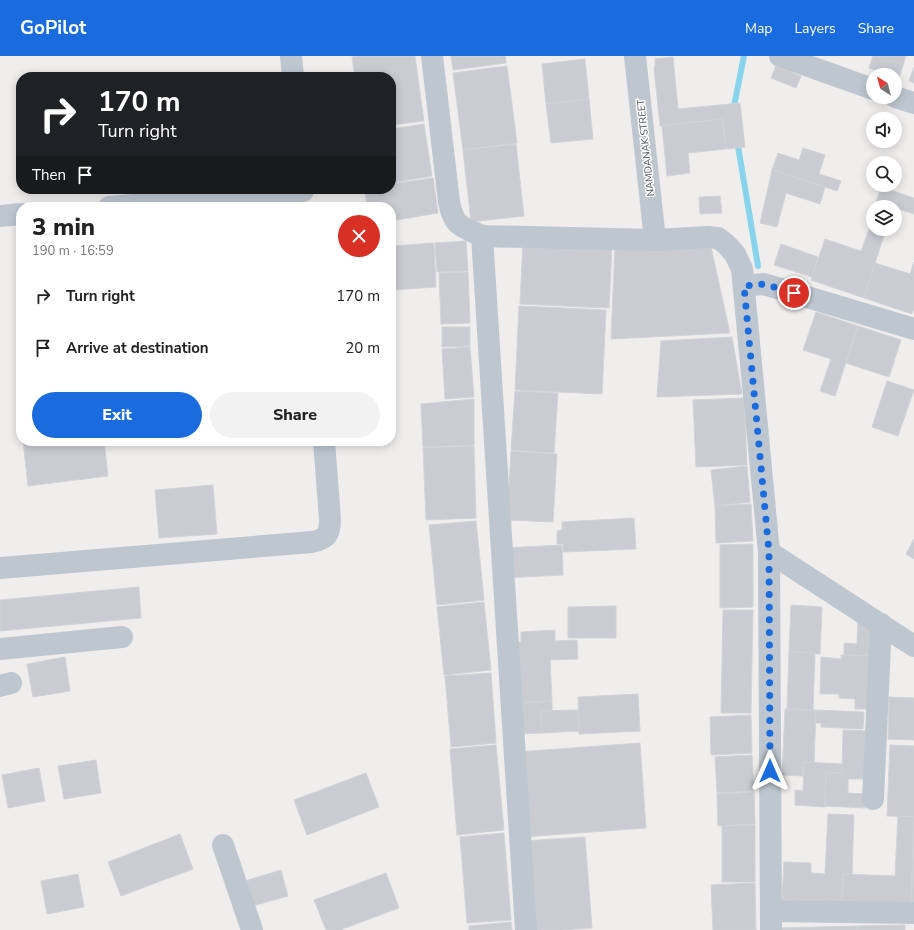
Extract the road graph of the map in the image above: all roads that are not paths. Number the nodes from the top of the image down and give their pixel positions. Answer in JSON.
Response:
{"nodes":[{"id":1,"x":291,"y":56,"type":"edge"},
{"id":2,"x":432,"y":56,"type":"edge"},
{"id":3,"x":635,"y":56,"type":"edge"},
{"id":4,"x":780,"y":56,"type":"edge"},
{"id":5,"x":293,"y":72,"type":"edge"},
{"id":6,"x":866,"y":87,"type":"edge"},
{"id":7,"x":902,"y":99,"type":"edge"},
{"id":8,"x":914,"y":103,"type":"edge"},
{"id":9,"x":303,"y":196,"type":"edge"},
{"id":10,"x":197,"y":202,"type":"edge"},
{"id":11,"x":16,"y":214,"type":"edge"},
{"id":12,"x":0,"y":216,"type":"edge"},
{"id":13,"x":482,"y":236,"type":"junction"},
{"id":14,"x":655,"y":240,"type":"junction"},
{"id":15,"x":744,"y":286,"type":"junction"},
{"id":16,"x":914,"y":329,"type":"edge"},
{"id":17,"x":324,"y":446,"type":"edge"},
{"id":18,"x":769,"y":552,"type":"junction"},
{"id":19,"x":0,"y":568,"type":"edge"},
{"id":20,"x":881,"y":624,"type":"junction"},
{"id":21,"x":122,"y":637,"type":"dead end"},
{"id":22,"x":914,"y":646,"type":"edge"},
{"id":23,"x":0,"y":649,"type":"edge"},
{"id":24,"x":873,"y":799,"type":"dead end"},
{"id":25,"x":223,"y":845,"type":"dead end"},
{"id":26,"x":914,"y":913,"type":"edge"},
{"id":27,"x":771,"y":921,"type":"edge"},
{"id":28,"x":252,"y":930,"type":"edge"},
{"id":29,"x":526,"y":930,"type":"edge"}],
"edges":[{"from":1,"to":5,"type":"street"},
{"from":2,"to":13,"type":"street"},
{"from":3,"to":14,"type":"street","name":"NAMDANAK STREET"},
{"from":4,"to":6,"type":"street"},
{"from":7,"to":8,"type":"street"},
{"from":9,"to":10,"type":"street"},
{"from":11,"to":12,"type":"street"},
{"from":13,"to":14,"type":"street"},
{"from":13,"to":29,"type":"street"},
{"from":14,"to":15,"type":"street"},
{"from":15,"to":16,"type":"street"},
{"from":15,"to":18,"type":"street"},
{"from":17,"to":19,"type":"street"},
{"from":18,"to":20,"type":"street"},
{"from":18,"to":27,"type":"street"},
{"from":20,"to":22,"type":"street"},
{"from":20,"to":24,"type":"street"},
{"from":21,"to":23,"type":"street"},
{"from":25,"to":28,"type":"street"},
{"from":26,"to":27,"type":"street"}]}
